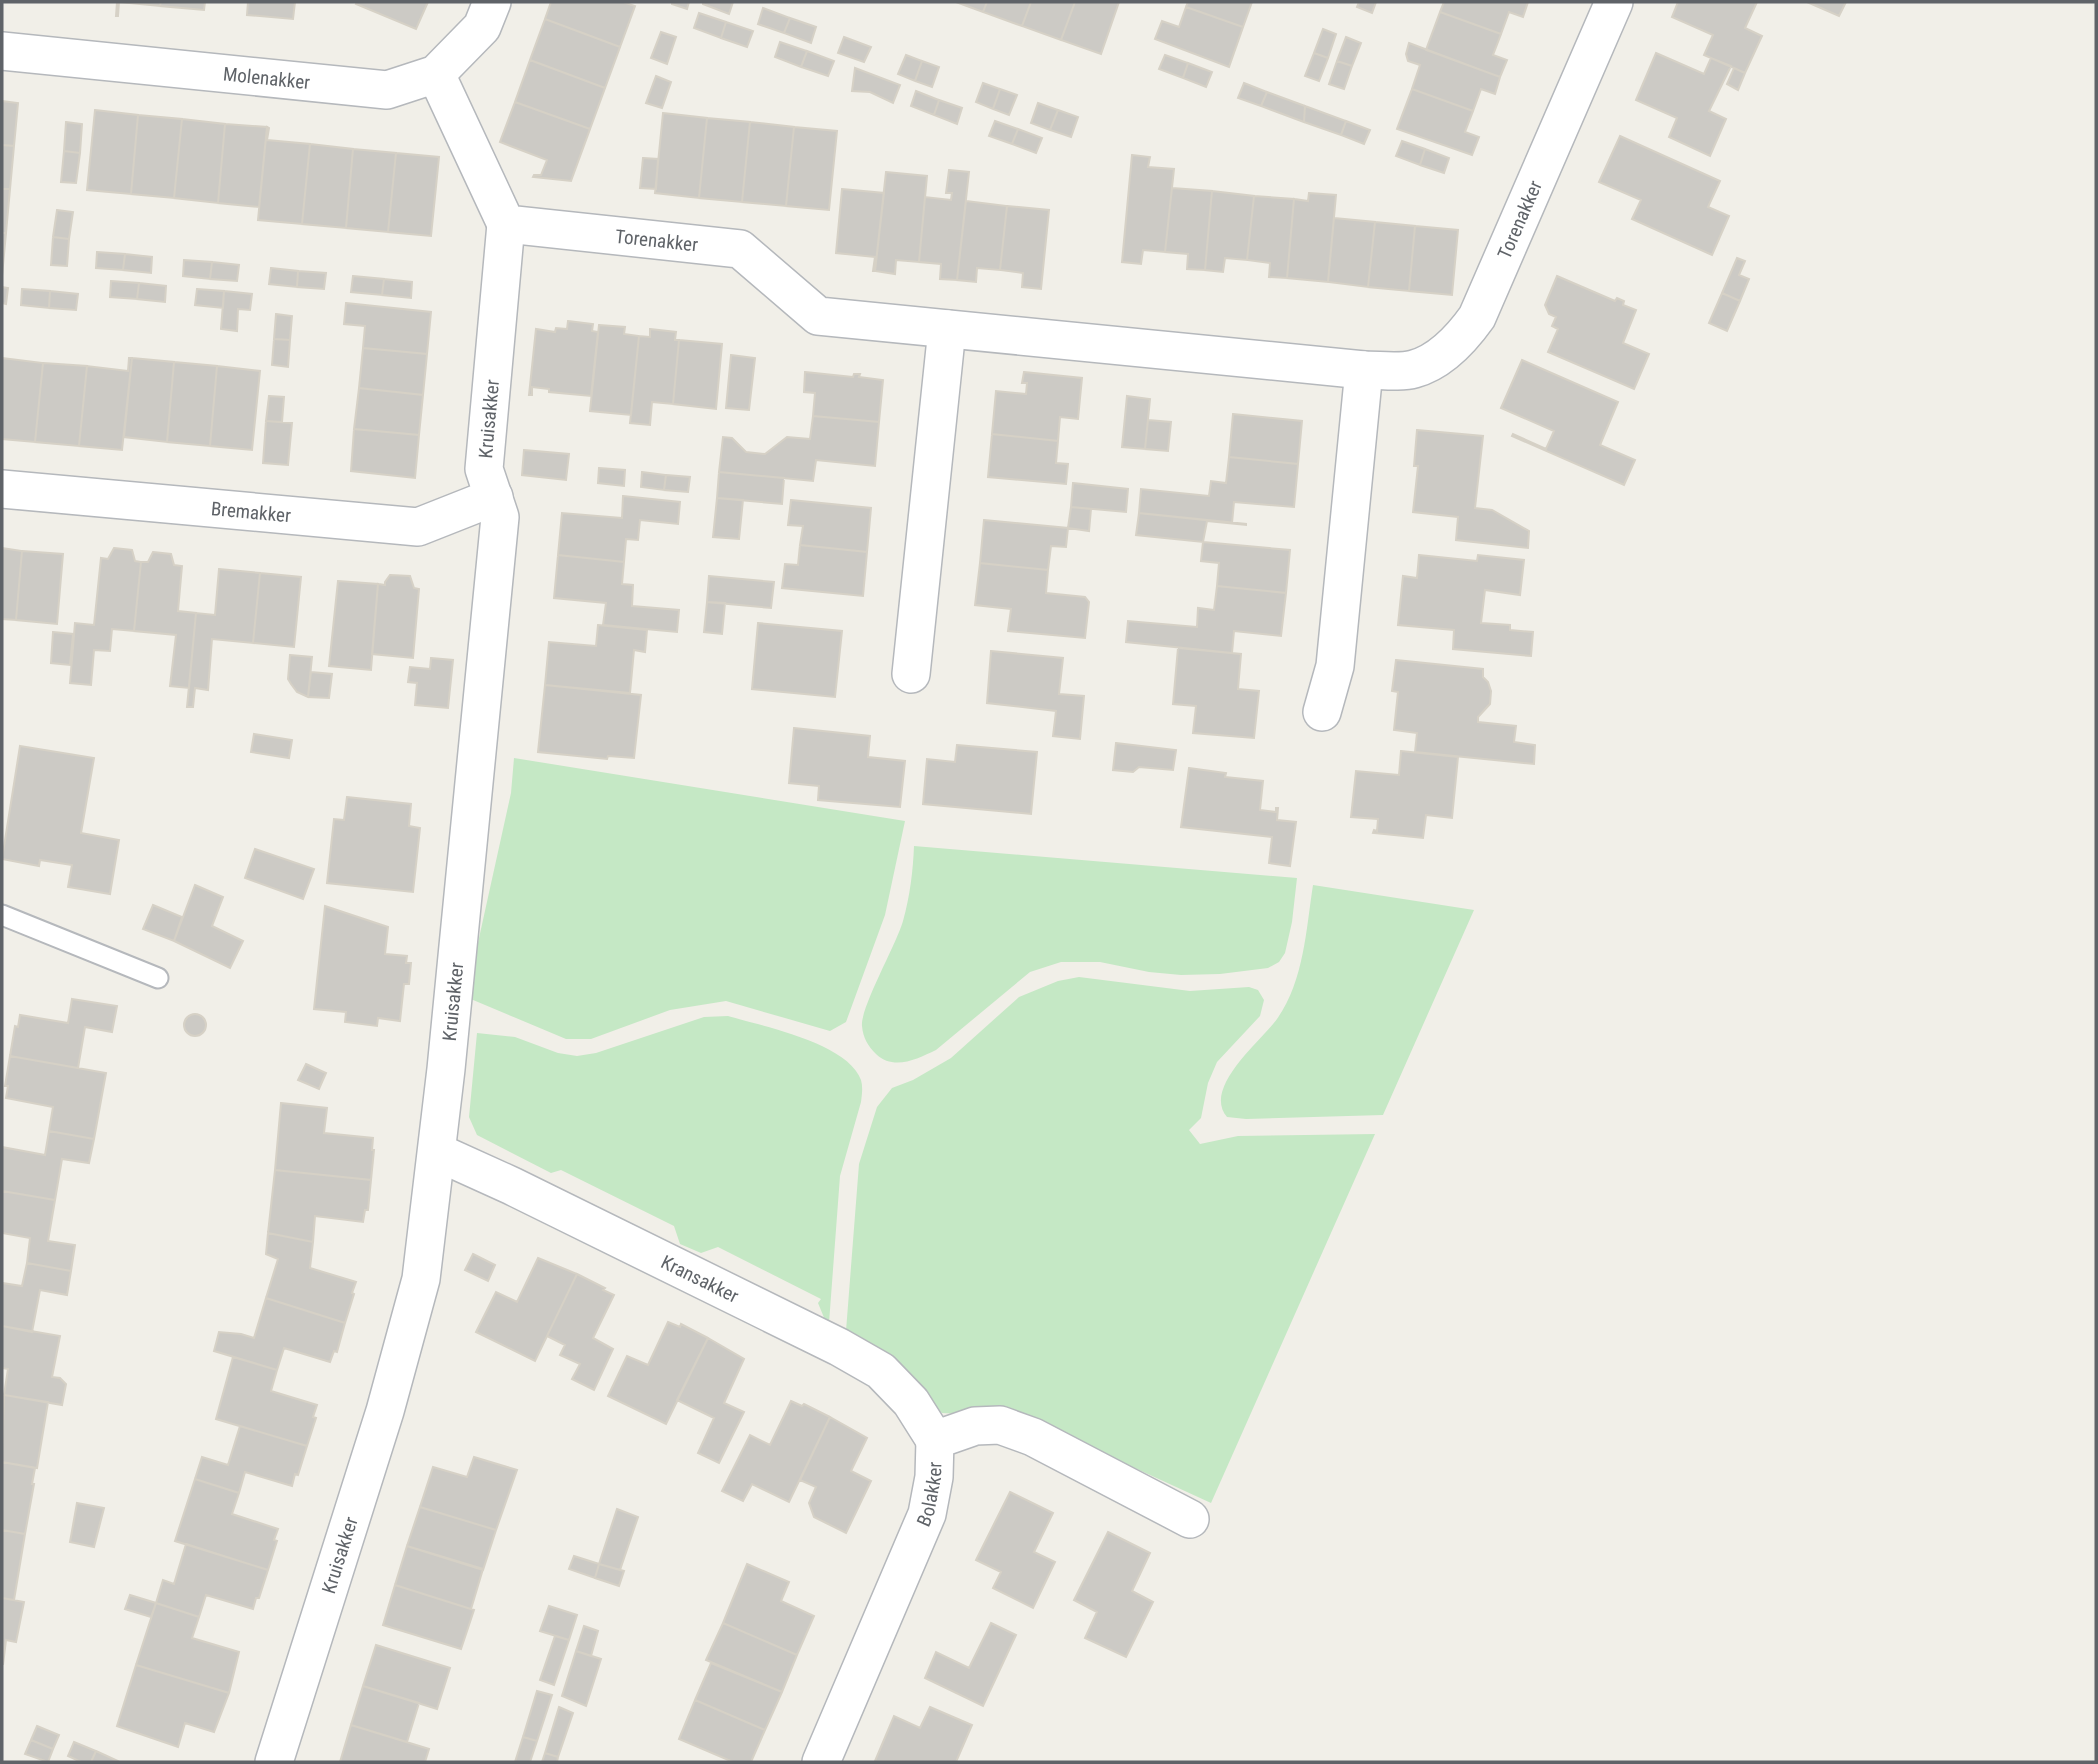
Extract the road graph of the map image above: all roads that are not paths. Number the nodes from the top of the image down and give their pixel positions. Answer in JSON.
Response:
{"nodes":[{"id":1,"x":492,"y":2,"type":"edge"},
{"id":2,"x":1614,"y":2,"type":"edge"},
{"id":3,"x":2,"y":51,"type":"edge"},
{"id":4,"x":436,"y":74,"type":"junction"},
{"id":5,"x":506,"y":224,"type":"junction"},
{"id":6,"x":947,"y":330,"type":"junction"},
{"id":7,"x":1364,"y":370,"type":"junction"},
{"id":8,"x":2,"y":489,"type":"edge"},
{"id":9,"x":494,"y":497,"type":"junction"},
{"id":10,"x":911,"y":674,"type":"dead end"},
{"id":11,"x":1322,"y":712,"type":"dead end"},
{"id":12,"x":2,"y":915,"type":"edge"},
{"id":13,"x":158,"y":978,"type":"dead end"},
{"id":14,"x":437,"y":1152,"type":"junction"},
{"id":15,"x":935,"y":1440,"type":"junction"},
{"id":16,"x":1190,"y":1519,"type":"dead end"},
{"id":17,"x":274,"y":1762,"type":"edge"},
{"id":18,"x":821,"y":1762,"type":"edge"}],
"edges":[{"from":1,"to":4,"type":"street","name":"Molenakker"},
{"from":2,"to":7,"type":"street","name":"Torenakker"},
{"from":3,"to":4,"type":"street","name":"Molenakker"},
{"from":4,"to":5,"type":"street"},
{"from":5,"to":6,"type":"street","name":"Torenakker"},
{"from":5,"to":9,"type":"street","name":"Kruisakker"},
{"from":6,"to":7,"type":"street","name":"Torenakker"},
{"from":6,"to":10,"type":"street"},
{"from":7,"to":11,"type":"street"},
{"from":8,"to":9,"type":"street","name":"Bremakker"},
{"from":9,"to":14,"type":"street","name":"Kruisakker"},
{"from":12,"to":13,"type":"lane"},
{"from":14,"to":15,"type":"street","name":"Kransakker"},
{"from":14,"to":17,"type":"street","name":"Kruisakker"},
{"from":15,"to":16,"type":"street","name":"Bolakker"},
{"from":15,"to":18,"type":"street","name":"Bolakker"}]}
